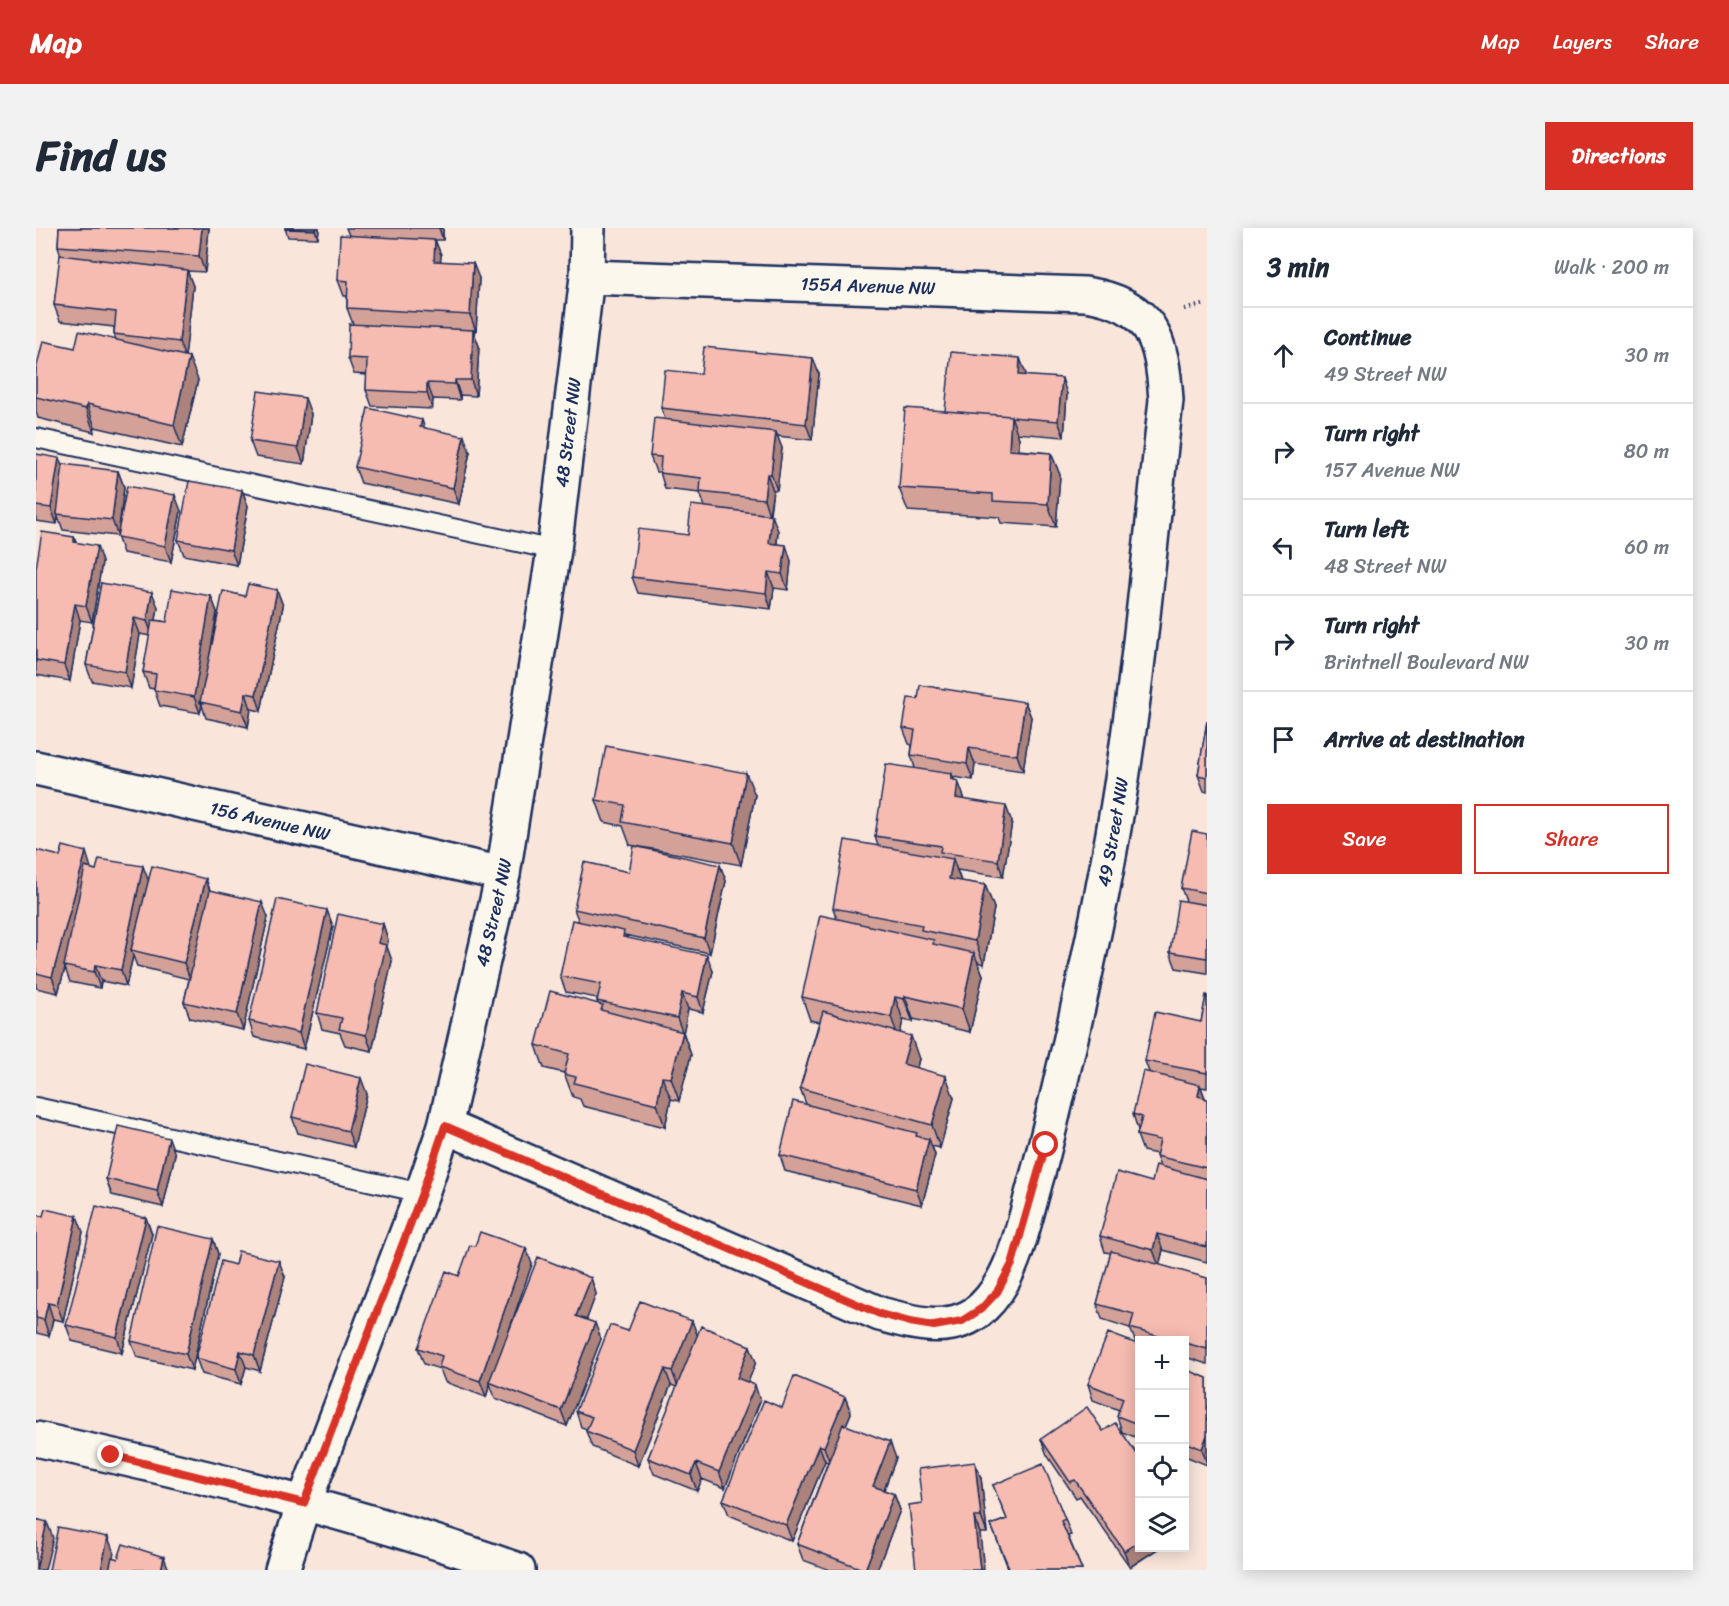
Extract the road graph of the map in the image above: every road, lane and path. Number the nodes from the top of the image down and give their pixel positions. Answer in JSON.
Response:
{"nodes":[{"id":1,"x":588,"y":228,"type":"edge"},
{"id":2,"x":587,"y":277,"type":"junction"},
{"id":3,"x":1143,"y":318,"type":"joint"},
{"id":4,"x":36,"y":438,"type":"edge"},
{"id":5,"x":554,"y":550,"type":"junction"},
{"id":6,"x":36,"y":768,"type":"edge"},
{"id":7,"x":503,"y":874,"type":"junction"},
{"id":8,"x":36,"y":1107,"type":"edge"},
{"id":9,"x":445,"y":1126,"type":"junction"},
{"id":10,"x":422,"y":1193,"type":"junction"},
{"id":11,"x":36,"y":1439,"type":"edge"},
{"id":12,"x":304,"y":1503,"type":"junction"},
{"id":13,"x":282,"y":1570,"type":"edge"},
{"id":14,"x":518,"y":1570,"type":"edge"}],
"edges":[{"from":1,"to":2,"type":"street","name":"48 Street NW"},
{"from":2,"to":3,"type":"street","name":"155A Avenue NW"},
{"from":2,"to":5,"type":"street","name":"48 Street NW"},
{"from":3,"to":9,"type":"street","name":"49 Street NW"},
{"from":4,"to":5,"type":"lane"},
{"from":5,"to":7,"type":"street","name":"48 Street NW"},
{"from":6,"to":7,"type":"street","name":"156 Avenue NW"},
{"from":7,"to":9,"type":"street","name":"48 Street NW"},
{"from":8,"to":10,"type":"lane"},
{"from":9,"to":10,"type":"street","name":"48 Street NW"},
{"from":10,"to":12,"type":"street","name":"48 Street NW"},
{"from":11,"to":12,"type":"street"},
{"from":12,"to":13,"type":"street","name":"48 Street NW"},
{"from":12,"to":14,"type":"street"}]}
